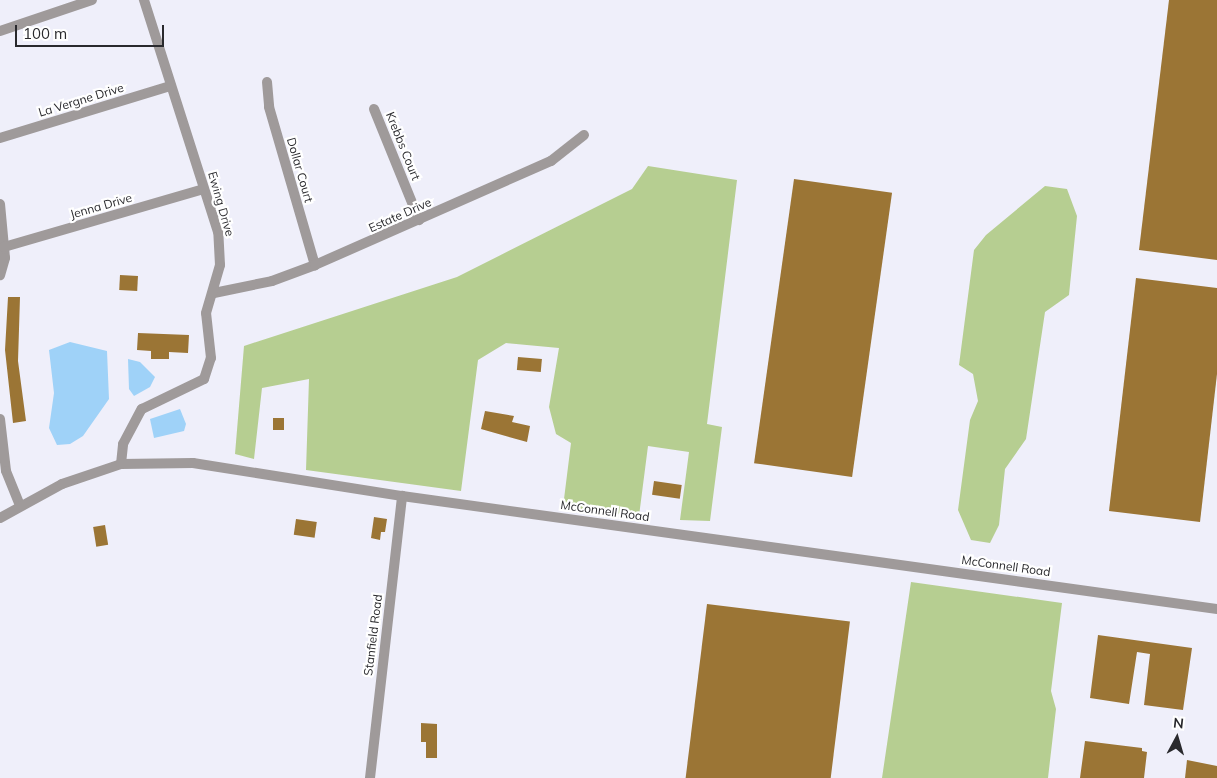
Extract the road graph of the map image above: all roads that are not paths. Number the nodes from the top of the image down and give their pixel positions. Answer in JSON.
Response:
{"nodes":[{"id":1,"x":92,"y":0,"type":"edge"},
{"id":2,"x":144,"y":0,"type":"edge"},
{"id":3,"x":0,"y":31,"type":"edge"},
{"id":4,"x":267,"y":82,"type":"dead end"},
{"id":5,"x":170,"y":86,"type":"junction"},
{"id":6,"x":374,"y":109,"type":"dead end"},
{"id":7,"x":584,"y":135,"type":"dead end"},
{"id":8,"x":0,"y":138,"type":"edge"},
{"id":9,"x":204,"y":189,"type":"junction"},
{"id":10,"x":0,"y":204,"type":"edge"},
{"id":11,"x":419,"y":220,"type":"junction"},
{"id":12,"x":4,"y":247,"type":"junction"},
{"id":13,"x":315,"y":265,"type":"junction"},
{"id":14,"x":0,"y":276,"type":"edge"},
{"id":15,"x":214,"y":294,"type":"junction"},
{"id":16,"x":0,"y":419,"type":"edge"},
{"id":17,"x":121,"y":464,"type":"junction"},
{"id":18,"x":402,"y":496,"type":"junction"},
{"id":19,"x":20,"y":506,"type":"junction"},
{"id":20,"x":0,"y":518,"type":"edge"},
{"id":21,"x":1217,"y":609,"type":"edge"},
{"id":22,"x":370,"y":778,"type":"edge"}],
"edges":[{"from":1,"to":3,"type":"street"},
{"from":2,"to":5,"type":"street","name":"Ewing Drive"},
{"from":4,"to":13,"type":"street","name":"Dollar Court"},
{"from":5,"to":8,"type":"street","name":"La Vergne Drive"},
{"from":5,"to":9,"type":"street","name":"Ewing Drive"},
{"from":6,"to":11,"type":"street","name":"Krebbs Court"},
{"from":7,"to":11,"type":"street","name":"Estate Drive"},
{"from":9,"to":12,"type":"street","name":"Jenna Drive"},
{"from":9,"to":15,"type":"street","name":"Ewing Drive"},
{"from":10,"to":12,"type":"street"},
{"from":11,"to":13,"type":"street","name":"Estate Drive"},
{"from":12,"to":14,"type":"street"},
{"from":13,"to":15,"type":"street","name":"Estate Drive"},
{"from":15,"to":17,"type":"street","name":"Ewing Drive"},
{"from":16,"to":19,"type":"street"},
{"from":17,"to":18,"type":"street","name":"McConnell Road"},
{"from":17,"to":19,"type":"street","name":"McConnell Road"},
{"from":18,"to":21,"type":"street","name":"McConnell Road"},
{"from":18,"to":22,"type":"street","name":"Stanfield Road"},
{"from":19,"to":20,"type":"street","name":"McConnell Road"}]}
